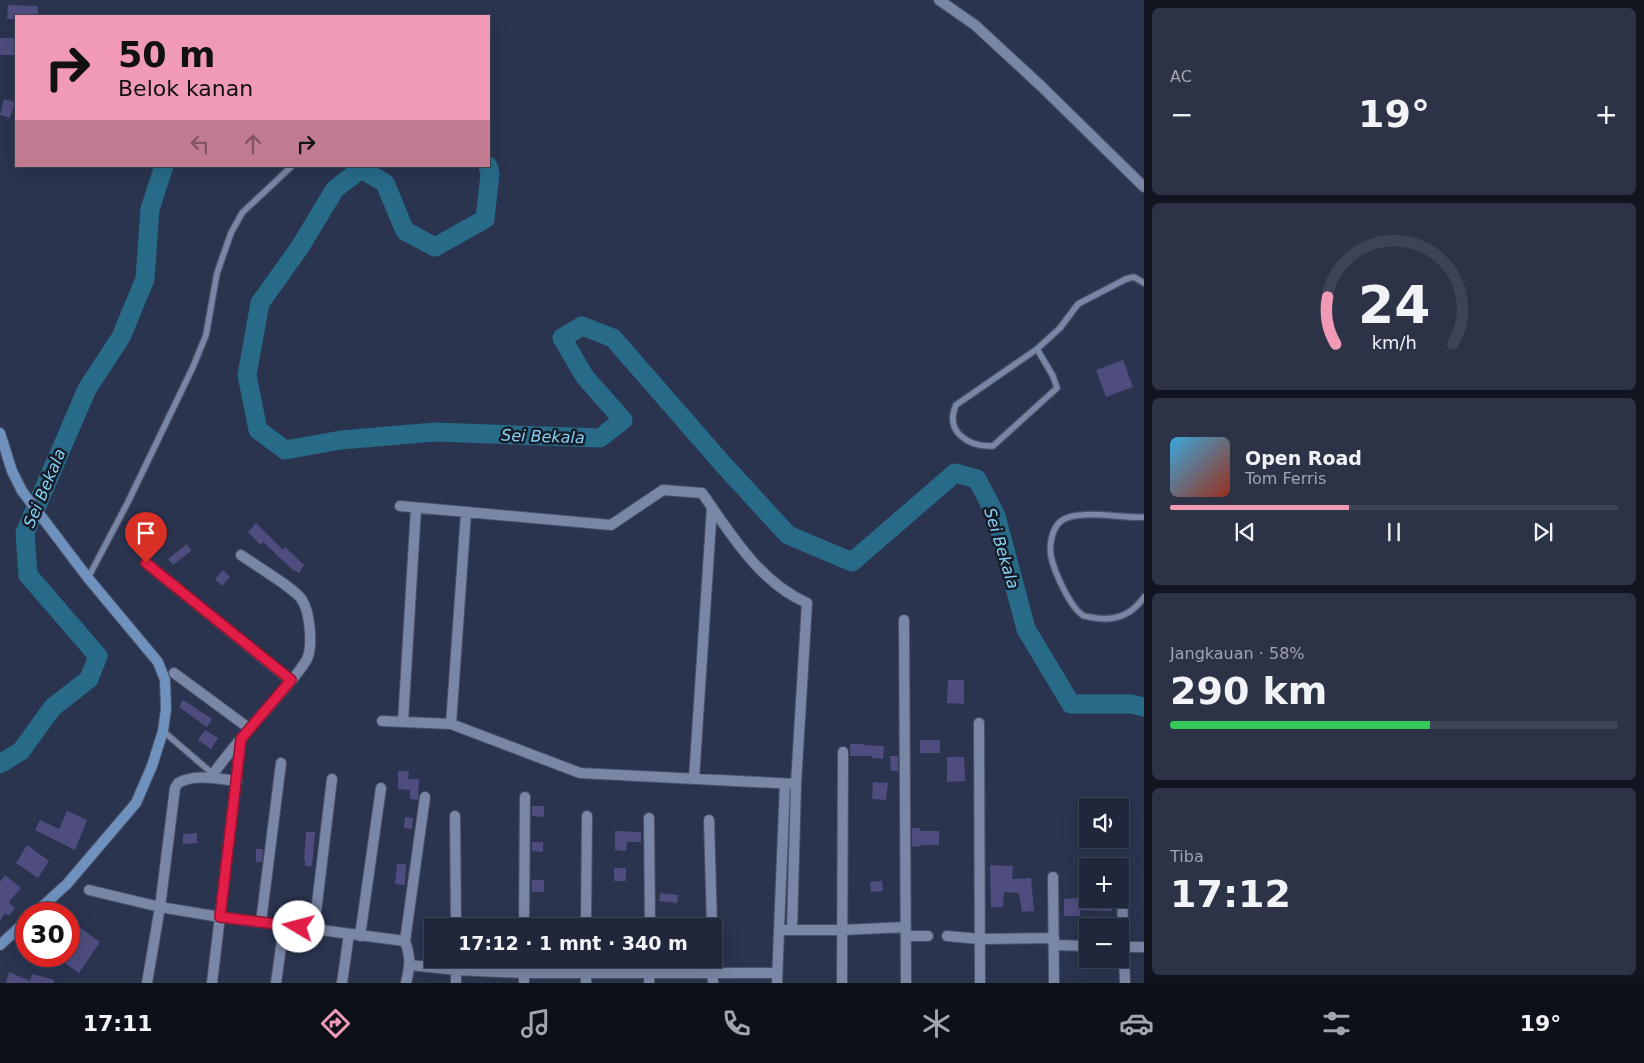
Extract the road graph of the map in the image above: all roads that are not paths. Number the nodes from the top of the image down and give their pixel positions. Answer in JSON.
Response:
{"nodes":[{"id":1,"x":939,"y":0,"type":"edge"},
{"id":2,"x":291,"y":167,"type":"edge"},
{"id":3,"x":1144,"y":187,"type":"edge"},
{"id":4,"x":1144,"y":284,"type":"edge"},
{"id":5,"x":1038,"y":349,"type":"junction"},
{"id":6,"x":0,"y":432,"type":"edge"},
{"id":7,"x":400,"y":506,"type":"dead end"},
{"id":8,"x":712,"y":507,"type":"junction"},
{"id":9,"x":416,"y":508,"type":"junction"},
{"id":10,"x":466,"y":513,"type":"junction"},
{"id":11,"x":1144,"y":517,"type":"edge"},
{"id":12,"x":241,"y":555,"type":"dead end"},
{"id":13,"x":146,"y":563,"type":"dead end"},
{"id":14,"x":88,"y":578,"type":"junction"},
{"id":15,"x":1144,"y":597,"type":"edge"},
{"id":16,"x":904,"y":620,"type":"dead end"},
{"id":17,"x":174,"y":673,"type":"dead end"},
{"id":18,"x":291,"y":680,"type":"junction"},
{"id":19,"x":382,"y":721,"type":"dead end"},
{"id":20,"x":402,"y":722,"type":"junction"},
{"id":21,"x":979,"y":723,"type":"dead end"},
{"id":22,"x":451,"y":724,"type":"junction"},
{"id":23,"x":250,"y":729,"type":"junction"},
{"id":24,"x":164,"y":731,"type":"junction"},
{"id":25,"x":241,"y":739,"type":"junction"},
{"id":26,"x":843,"y":752,"type":"dead end"},
{"id":27,"x":281,"y":763,"type":"dead end"},
{"id":28,"x":212,"y":776,"type":"junction"},
{"id":29,"x":332,"y":779,"type":"dead end"},
{"id":30,"x":694,"y":779,"type":"junction"},
{"id":31,"x":237,"y":781,"type":"junction"},
{"id":32,"x":785,"y":784,"type":"junction"},
{"id":33,"x":796,"y":784,"type":"junction"},
{"id":34,"x":381,"y":788,"type":"dead end"},
{"id":35,"x":524,"y":796,"type":"dead end"},
{"id":36,"x":425,"y":797,"type":"dead end"},
{"id":37,"x":455,"y":816,"type":"dead end"},
{"id":38,"x":587,"y":816,"type":"dead end"},
{"id":39,"x":649,"y":818,"type":"dead end"},
{"id":40,"x":709,"y":820,"type":"dead end"},
{"id":41,"x":1053,"y":877,"type":"dead end"},
{"id":42,"x":89,"y":890,"type":"dead end"},
{"id":43,"x":780,"y":898,"type":"junction"},
{"id":44,"x":793,"y":898,"type":"junction"},
{"id":45,"x":47,"y":902,"type":"edge"},
{"id":46,"x":160,"y":907,"type":"junction"},
{"id":47,"x":220,"y":917,"type":"junction"},
{"id":48,"x":456,"y":918,"type":"edge"},
{"id":49,"x":524,"y":918,"type":"edge"},
{"id":50,"x":586,"y":918,"type":"edge"},
{"id":51,"x":650,"y":918,"type":"edge"},
{"id":52,"x":712,"y":918,"type":"edge"},
{"id":53,"x":262,"y":922,"type":"junction"},
{"id":54,"x":284,"y":925,"type":"junction"},
{"id":55,"x":314,"y":929,"type":"junction"},
{"id":56,"x":779,"y":930,"type":"junction"},
{"id":57,"x":792,"y":930,"type":"junction"},
{"id":58,"x":842,"y":930,"type":"junction"},
{"id":59,"x":15,"y":931,"type":"edge"},
{"id":60,"x":906,"y":932,"type":"junction"},
{"id":61,"x":355,"y":935,"type":"junction"},
{"id":62,"x":928,"y":936,"type":"dead end"},
{"id":63,"x":946,"y":936,"type":"dead end"},
{"id":64,"x":980,"y":939,"type":"junction"},
{"id":65,"x":405,"y":941,"type":"junction"},
{"id":66,"x":1054,"y":941,"type":"junction"},
{"id":67,"x":0,"y":945,"type":"edge"},
{"id":68,"x":1079,"y":945,"type":"edge"},
{"id":69,"x":1129,"y":947,"type":"edge"},
{"id":70,"x":1144,"y":947,"type":"edge"},
{"id":71,"x":410,"y":965,"type":"junction"},
{"id":72,"x":424,"y":965,"type":"edge"},
{"id":73,"x":456,"y":968,"type":"edge"},
{"id":74,"x":475,"y":968,"type":"edge"},
{"id":75,"x":1124,"y":968,"type":"edge"},
{"id":76,"x":524,"y":978,"type":"edge"},
{"id":77,"x":586,"y":978,"type":"edge"},
{"id":78,"x":650,"y":978,"type":"edge"},
{"id":79,"x":713,"y":978,"type":"edge"},
{"id":80,"x":777,"y":978,"type":"edge"},
{"id":81,"x":147,"y":983,"type":"edge"},
{"id":82,"x":212,"y":983,"type":"edge"},
{"id":83,"x":276,"y":983,"type":"edge"},
{"id":84,"x":342,"y":983,"type":"edge"},
{"id":85,"x":406,"y":983,"type":"edge"},
{"id":86,"x":456,"y":983,"type":"edge"},
{"id":87,"x":842,"y":983,"type":"edge"},
{"id":88,"x":906,"y":983,"type":"edge"},
{"id":89,"x":980,"y":983,"type":"edge"},
{"id":90,"x":1054,"y":983,"type":"edge"},
{"id":91,"x":1125,"y":983,"type":"edge"}],
"edges":[{"from":1,"to":3,"type":"street"},
{"from":2,"to":14,"type":"lane"},
{"from":4,"to":5,"type":"lane"},
{"from":5,"to":5,"type":"lane"},
{"from":6,"to":14,"type":"main road"},
{"from":7,"to":9,"type":"street"},
{"from":8,"to":10,"type":"street"},
{"from":8,"to":30,"type":"street"},
{"from":8,"to":33,"type":"street"},
{"from":9,"to":10,"type":"street"},
{"from":9,"to":20,"type":"street"},
{"from":10,"to":22,"type":"street"},
{"from":11,"to":15,"type":"lane"},
{"from":12,"to":18,"type":"street"},
{"from":13,"to":18,"type":"street"},
{"from":14,"to":24,"type":"main road"},
{"from":16,"to":60,"type":"street"},
{"from":17,"to":23,"type":"street"},
{"from":18,"to":23,"type":"street"},
{"from":19,"to":20,"type":"street"},
{"from":20,"to":22,"type":"street"},
{"from":21,"to":64,"type":"street"},
{"from":22,"to":30,"type":"street"},
{"from":23,"to":25,"type":"street"},
{"from":24,"to":28,"type":"lane"},
{"from":24,"to":45,"type":"main road"},
{"from":25,"to":28,"type":"street"},
{"from":25,"to":31,"type":"street"},
{"from":26,"to":58,"type":"street"},
{"from":27,"to":53,"type":"street"},
{"from":28,"to":31,"type":"street"},
{"from":28,"to":46,"type":"street"},
{"from":29,"to":55,"type":"street"},
{"from":30,"to":32,"type":"street"},
{"from":31,"to":47,"type":"street"},
{"from":32,"to":33,"type":"street"},
{"from":32,"to":43,"type":"street"},
{"from":33,"to":44,"type":"street"},
{"from":34,"to":61,"type":"street"},
{"from":35,"to":49,"type":"street"},
{"from":36,"to":65,"type":"street"},
{"from":37,"to":48,"type":"street"},
{"from":38,"to":50,"type":"street"},
{"from":39,"to":51,"type":"street"},
{"from":40,"to":52,"type":"street"},
{"from":41,"to":66,"type":"street"},
{"from":42,"to":46,"type":"street"},
{"from":43,"to":44,"type":"street"},
{"from":43,"to":56,"type":"street"},
{"from":44,"to":57,"type":"street"},
{"from":46,"to":47,"type":"street"},
{"from":46,"to":81,"type":"street"},
{"from":47,"to":53,"type":"street"},
{"from":47,"to":82,"type":"street"},
{"from":53,"to":54,"type":"street"},
{"from":54,"to":55,"type":"street"},
{"from":54,"to":83,"type":"street"},
{"from":55,"to":61,"type":"street"},
{"from":56,"to":57,"type":"street"},
{"from":56,"to":80,"type":"street"},
{"from":57,"to":58,"type":"street"},
{"from":58,"to":60,"type":"street"},
{"from":58,"to":87,"type":"street"},
{"from":59,"to":67,"type":"main road"},
{"from":60,"to":62,"type":"street"},
{"from":60,"to":88,"type":"street"},
{"from":61,"to":65,"type":"street"},
{"from":61,"to":84,"type":"street"},
{"from":63,"to":64,"type":"street"},
{"from":64,"to":66,"type":"street"},
{"from":64,"to":89,"type":"street"},
{"from":65,"to":71,"type":"street"},
{"from":66,"to":68,"type":"street"},
{"from":66,"to":90,"type":"street"},
{"from":69,"to":70,"type":"street"},
{"from":71,"to":72,"type":"street"},
{"from":71,"to":85,"type":"street"},
{"from":73,"to":86,"type":"street"},
{"from":74,"to":76,"type":"street"},
{"from":75,"to":91,"type":"street"},
{"from":76,"to":77,"type":"street"},
{"from":77,"to":78,"type":"street"},
{"from":78,"to":79,"type":"street"},
{"from":79,"to":80,"type":"street"}]}
